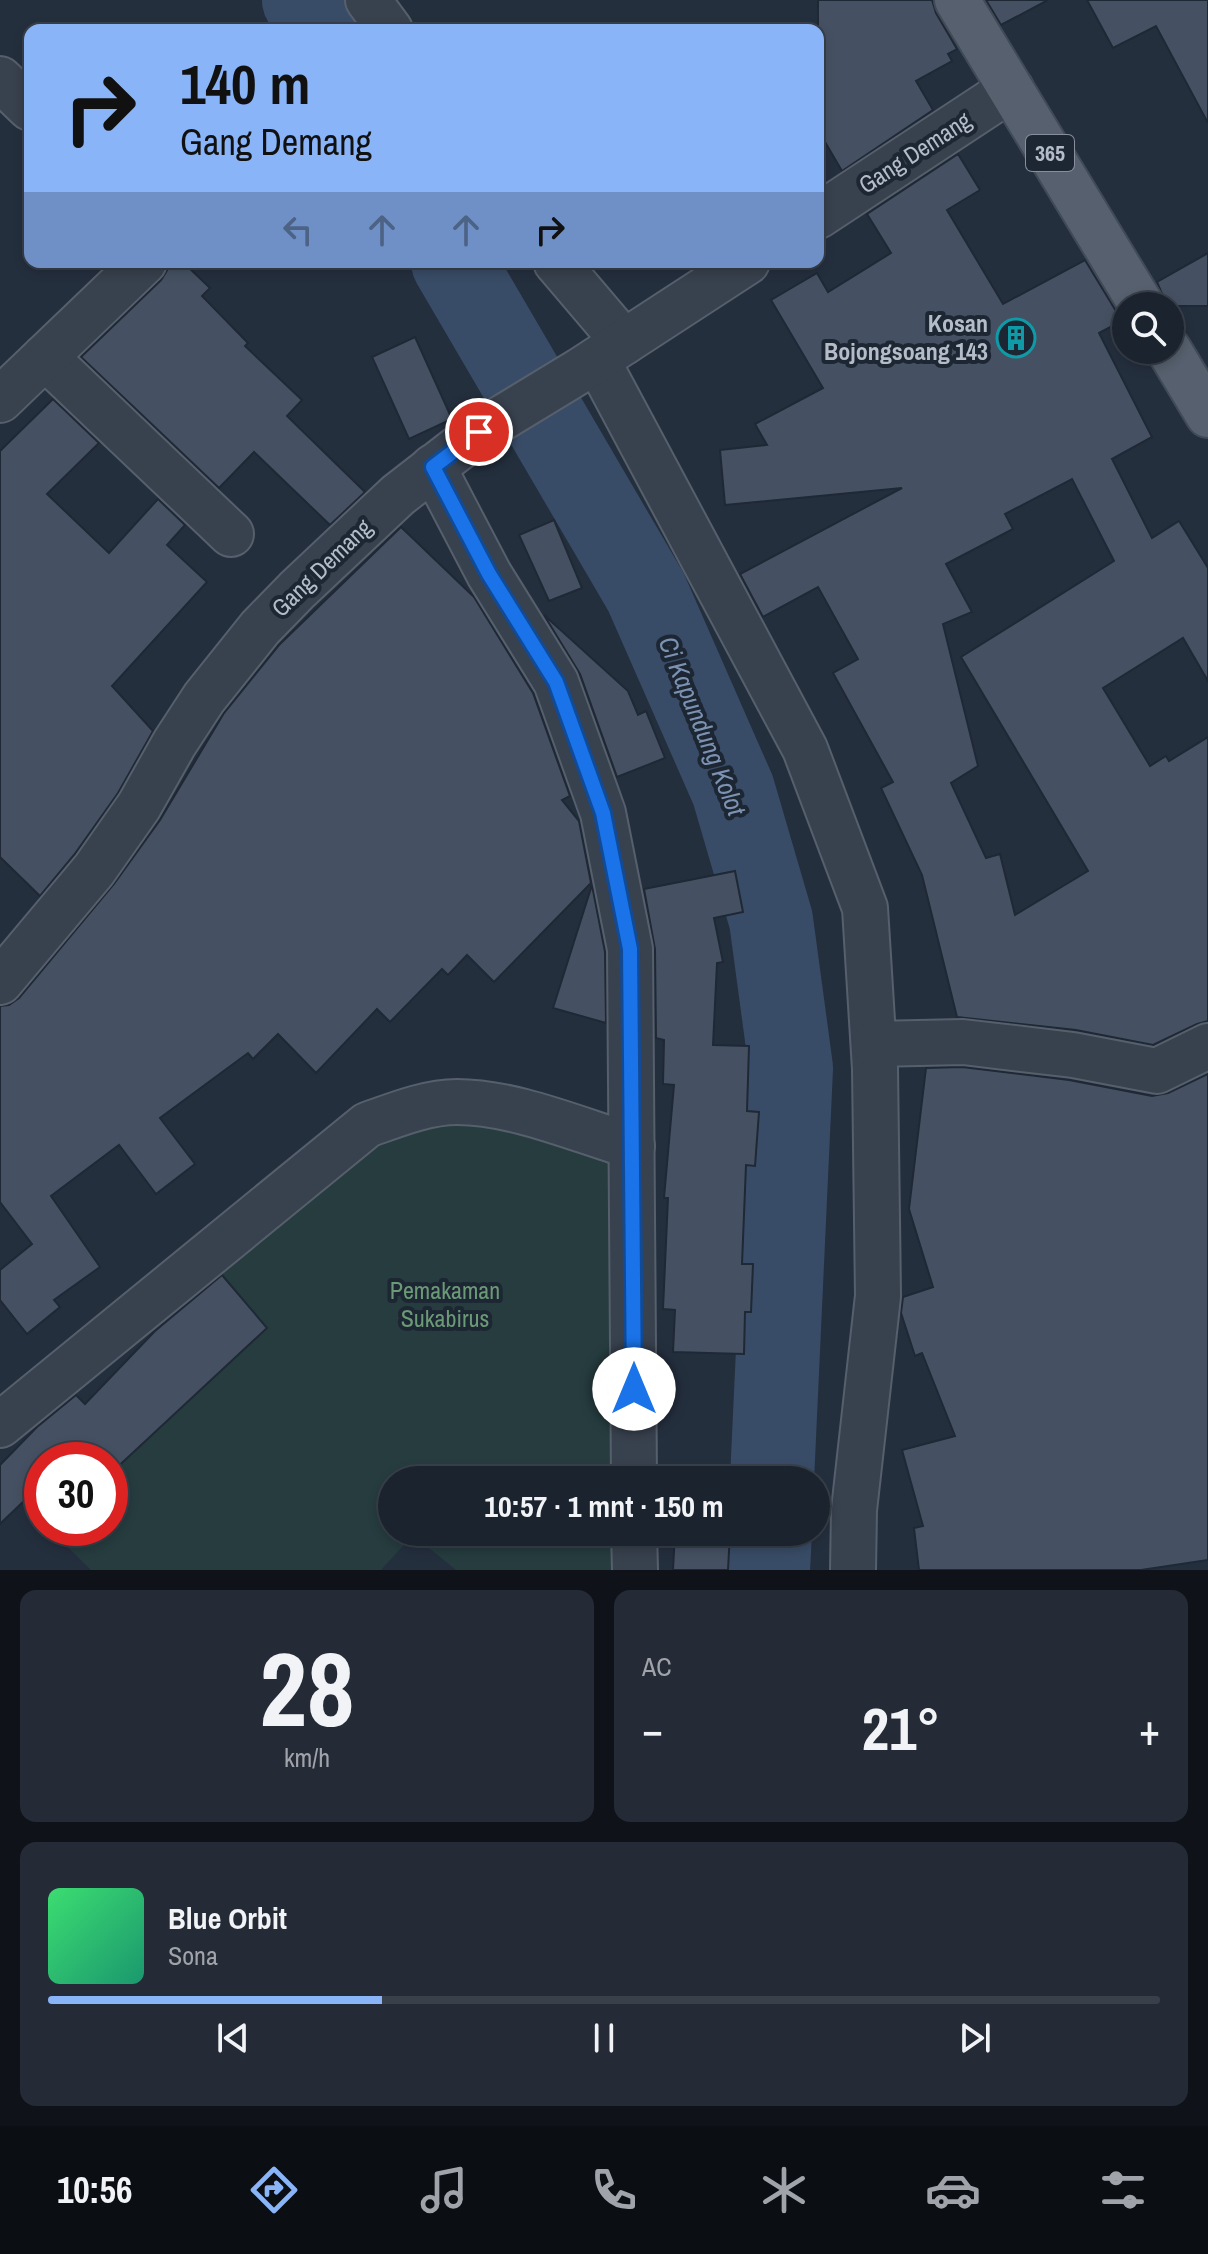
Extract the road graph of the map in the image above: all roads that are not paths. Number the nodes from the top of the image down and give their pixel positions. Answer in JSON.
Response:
{"nodes":[{"id":1,"x":368,"y":0,"type":"edge"},
{"id":2,"x":957,"y":0,"type":"edge"},
{"id":3,"x":386,"y":24,"type":"edge"},
{"id":4,"x":0,"y":79,"type":"edge"},
{"id":5,"x":1011,"y":89,"type":"junction"},
{"id":6,"x":24,"y":102,"type":"edge"},
{"id":7,"x":824,"y":212,"type":"edge"},
{"id":8,"x":138,"y":268,"type":"edge"},
{"id":9,"x":559,"y":268,"type":"edge"},
{"id":10,"x":738,"y":268,"type":"edge"},
{"id":11,"x":1134,"y":292,"type":"edge"},
{"id":12,"x":45,"y":357,"type":"junction"},
{"id":13,"x":601,"y":357,"type":"junction"},
{"id":14,"x":1177,"y":364,"type":"edge"},
{"id":15,"x":0,"y":400,"type":"edge"},
{"id":16,"x":1208,"y":415,"type":"edge"},
{"id":17,"x":433,"y":467,"type":"junction"},
{"id":18,"x":231,"y":534,"type":"dead end"},
{"id":19,"x":0,"y":982,"type":"edge"},
{"id":20,"x":874,"y":1044,"type":"junction"},
{"id":21,"x":1208,"y":1046,"type":"edge"},
{"id":22,"x":632,"y":1146,"type":"junction"},
{"id":23,"x":0,"y":1425,"type":"edge"},
{"id":24,"x":634,"y":1466,"type":"edge"},
{"id":25,"x":634,"y":1546,"type":"edge"},
{"id":26,"x":635,"y":1570,"type":"edge"},
{"id":27,"x":853,"y":1570,"type":"edge"}],
"edges":[{"from":1,"to":3,"type":"street"},
{"from":2,"to":5,"type":"main road","number":"365"},
{"from":4,"to":6,"type":"street"},
{"from":5,"to":7,"type":"street","name":"Gang Demang"},
{"from":5,"to":11,"type":"main road","number":"365"},
{"from":8,"to":12,"type":"street"},
{"from":9,"to":13,"type":"street"},
{"from":10,"to":13,"type":"street","name":"Gang Demang"},
{"from":12,"to":15,"type":"street"},
{"from":12,"to":18,"type":"street"},
{"from":13,"to":17,"type":"street","name":"Gang Demang"},
{"from":13,"to":20,"type":"street"},
{"from":14,"to":16,"type":"main road"},
{"from":17,"to":19,"type":"street","name":"Gang Demang"},
{"from":17,"to":22,"type":"street"},
{"from":20,"to":21,"type":"street"},
{"from":20,"to":27,"type":"street"},
{"from":22,"to":23,"type":"street"},
{"from":22,"to":24,"type":"street"},
{"from":25,"to":26,"type":"street"}]}
